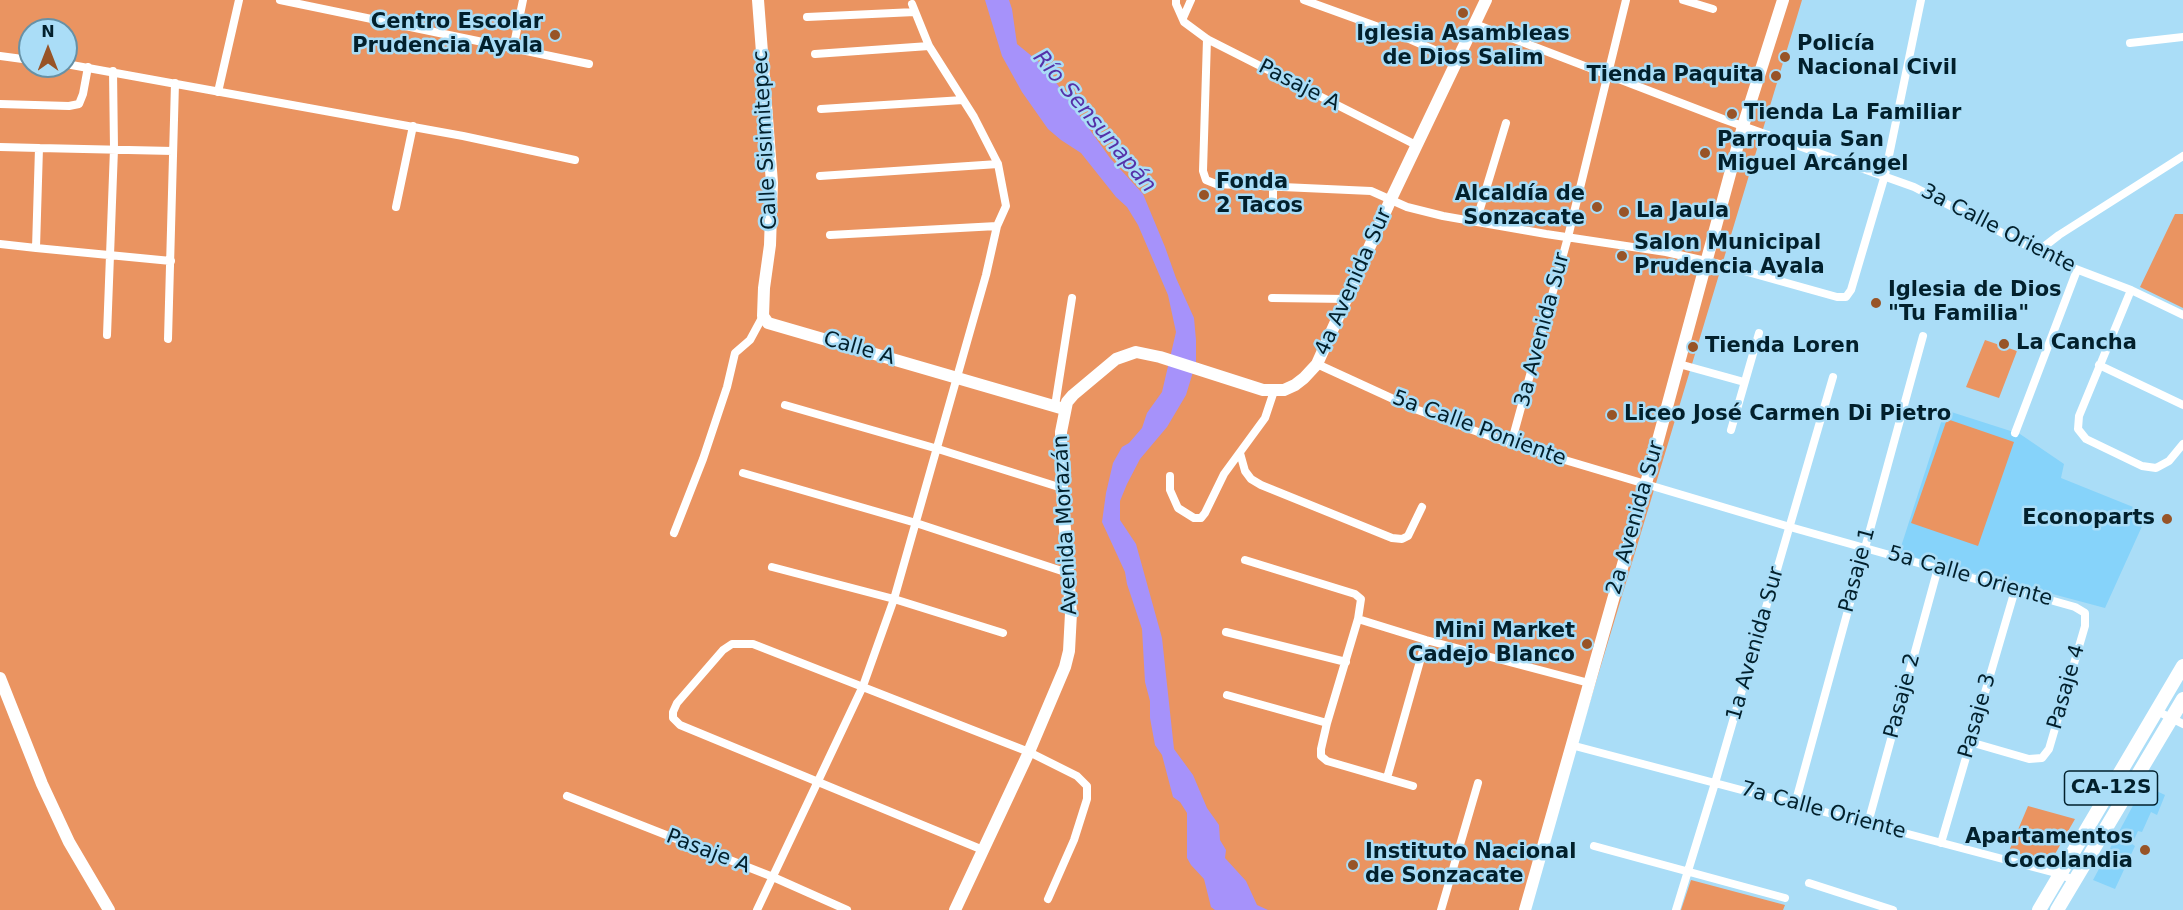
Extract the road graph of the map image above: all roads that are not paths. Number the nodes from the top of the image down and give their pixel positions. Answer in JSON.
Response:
{"nodes":[{"id":1,"x":239,"y":0,"type":"edge"},
{"id":2,"x":280,"y":0,"type":"edge"},
{"id":3,"x":523,"y":0,"type":"edge"},
{"id":4,"x":758,"y":0,"type":"edge"},
{"id":5,"x":1176,"y":0,"type":"edge"},
{"id":6,"x":1191,"y":0,"type":"edge"},
{"id":7,"x":1304,"y":0,"type":"edge"},
{"id":8,"x":1486,"y":0,"type":"edge"},
{"id":9,"x":1626,"y":0,"type":"edge"},
{"id":10,"x":1683,"y":0,"type":"edge"},
{"id":11,"x":1784,"y":0,"type":"edge"},
{"id":12,"x":1921,"y":0,"type":"edge"},
{"id":13,"x":1713,"y":9,"type":"dead end"},
{"id":14,"x":807,"y":17,"type":"dead end"},
{"id":15,"x":1184,"y":20,"type":"junction"},
{"id":16,"x":1475,"y":24,"type":"junction"},
{"id":17,"x":2183,"y":37,"type":"edge"},
{"id":18,"x":1208,"y":39,"type":"junction"},
{"id":19,"x":2130,"y":44,"type":"dead end"},
{"id":20,"x":929,"y":46,"type":"junction"},
{"id":21,"x":513,"y":49,"type":"junction"},
{"id":22,"x":815,"y":54,"type":"dead end"},
{"id":23,"x":0,"y":56,"type":"edge"},
{"id":24,"x":18,"y":58,"type":"edge"},
{"id":25,"x":1457,"y":60,"type":"junction"},
{"id":26,"x":589,"y":64,"type":"dead end"},
{"id":27,"x":78,"y":66,"type":"edge"},
{"id":28,"x":88,"y":67,"type":"junction"},
{"id":29,"x":113,"y":71,"type":"junction"},
{"id":30,"x":1608,"y":76,"type":"junction"},
{"id":31,"x":175,"y":83,"type":"junction"},
{"id":32,"x":218,"y":92,"type":"junction"},
{"id":33,"x":963,"y":100,"type":"junction"},
{"id":34,"x":0,"y":104,"type":"edge"},
{"id":35,"x":821,"y":109,"type":"dead end"},
{"id":36,"x":1506,"y":123,"type":"dead end"},
{"id":37,"x":412,"y":126,"type":"junction"},
{"id":38,"x":1743,"y":126,"type":"junction"},
{"id":39,"x":1416,"y":145,"type":"junction"},
{"id":40,"x":0,"y":147,"type":"edge"},
{"id":41,"x":39,"y":148,"type":"junction"},
{"id":42,"x":114,"y":149,"type":"junction"},
{"id":43,"x":173,"y":151,"type":"junction"},
{"id":44,"x":2183,"y":156,"type":"edge"},
{"id":45,"x":575,"y":160,"type":"dead end"},
{"id":46,"x":998,"y":164,"type":"junction"},
{"id":47,"x":1884,"y":175,"type":"junction"},
{"id":48,"x":820,"y":176,"type":"dead end"},
{"id":49,"x":1273,"y":186,"type":"junction"},
{"id":50,"x":1391,"y":199,"type":"junction"},
{"id":51,"x":1273,"y":204,"type":"dead end"},
{"id":52,"x":396,"y":207,"type":"dead end"},
{"id":53,"x":1476,"y":222,"type":"junction"},
{"id":54,"x":997,"y":226,"type":"junction"},
{"id":55,"x":830,"y":235,"type":"dead end"},
{"id":56,"x":1568,"y":237,"type":"junction"},
{"id":57,"x":0,"y":244,"type":"edge"},
{"id":58,"x":36,"y":248,"type":"junction"},
{"id":59,"x":2037,"y":252,"type":"junction"},
{"id":60,"x":111,"y":256,"type":"junction"},
{"id":61,"x":1706,"y":260,"type":"junction"},
{"id":62,"x":171,"y":261,"type":"junction"},
{"id":63,"x":2077,"y":270,"type":"junction"},
{"id":64,"x":2131,"y":290,"type":"junction"},
{"id":65,"x":1072,"y":298,"type":"dead end"},
{"id":66,"x":1272,"y":298,"type":"dead end"},
{"id":67,"x":1347,"y":299,"type":"junction"},
{"id":68,"x":2183,"y":315,"type":"edge"},
{"id":69,"x":763,"y":316,"type":"junction"},
{"id":70,"x":1759,"y":333,"type":"dead end"},
{"id":71,"x":108,"y":335,"type":"dead end"},
{"id":72,"x":1923,"y":336,"type":"dead end"},
{"id":73,"x":168,"y":339,"type":"dead end"},
{"id":74,"x":1317,"y":364,"type":"junction"},
{"id":75,"x":1679,"y":364,"type":"junction"},
{"id":76,"x":2099,"y":365,"type":"junction"},
{"id":77,"x":1833,"y":377,"type":"dead end"},
{"id":78,"x":957,"y":378,"type":"junction"},
{"id":79,"x":1744,"y":382,"type":"junction"},
{"id":80,"x":1274,"y":391,"type":"junction"},
{"id":81,"x":785,"y":405,"type":"dead end"},
{"id":82,"x":2183,"y":405,"type":"edge"},
{"id":83,"x":1059,"y":408,"type":"junction"},
{"id":84,"x":1731,"y":430,"type":"dead end"},
{"id":85,"x":2015,"y":433,"type":"dead end"},
{"id":86,"x":1511,"y":444,"type":"junction"},
{"id":87,"x":2183,"y":444,"type":"edge"},
{"id":88,"x":938,"y":449,"type":"junction"},
{"id":89,"x":1240,"y":453,"type":"junction"},
{"id":90,"x":742,"y":473,"type":"dead end"},
{"id":91,"x":1170,"y":476,"type":"dead end"},
{"id":92,"x":1646,"y":485,"type":"junction"},
{"id":93,"x":1062,"y":488,"type":"junction"},
{"id":94,"x":1422,"y":507,"type":"dead end"},
{"id":95,"x":916,"y":523,"type":"junction"},
{"id":96,"x":1790,"y":527,"type":"junction"},
{"id":97,"x":674,"y":533,"type":"dead end"},
{"id":98,"x":1864,"y":547,"type":"junction"},
{"id":99,"x":1245,"y":560,"type":"dead end"},
{"id":100,"x":772,"y":567,"type":"dead end"},
{"id":101,"x":1938,"y":568,"type":"junction"},
{"id":102,"x":1068,"y":573,"type":"junction"},
{"id":103,"x":2014,"y":590,"type":"junction"},
{"id":104,"x":894,"y":599,"type":"junction"},
{"id":105,"x":2085,"y":614,"type":"joint"},
{"id":106,"x":1358,"y":619,"type":"junction"},
{"id":107,"x":1226,"y":632,"type":"dead end"},
{"id":108,"x":1003,"y":633,"type":"dead end"},
{"id":109,"x":1425,"y":640,"type":"junction"},
{"id":110,"x":1346,"y":662,"type":"junction"},
{"id":111,"x":2183,"y":666,"type":"edge"},
{"id":112,"x":0,"y":678,"type":"edge"},
{"id":113,"x":1589,"y":683,"type":"junction"},
{"id":114,"x":862,"y":686,"type":"junction"},
{"id":115,"x":1227,"y":695,"type":"dead end"},
{"id":116,"x":2183,"y":699,"type":"edge"},
{"id":117,"x":2157,"y":711,"type":"junction"},
{"id":118,"x":2177,"y":721,"type":"edge"},
{"id":119,"x":1327,"y":723,"type":"junction"},
{"id":120,"x":1971,"y":742,"type":"junction"},
{"id":121,"x":1571,"y":745,"type":"junction"},
{"id":122,"x":1029,"y":752,"type":"junction"},
{"id":123,"x":1387,"y":778,"type":"junction"},
{"id":124,"x":817,"y":782,"type":"junction"},
{"id":125,"x":1478,"y":783,"type":"dead end"},
{"id":126,"x":1715,"y":783,"type":"junction"},
{"id":127,"x":1413,"y":786,"type":"dead end"},
{"id":128,"x":567,"y":796,"type":"dead end"},
{"id":129,"x":1795,"y":804,"type":"junction"},
{"id":130,"x":1868,"y":823,"type":"junction"},
{"id":131,"x":1941,"y":843,"type":"junction"},
{"id":132,"x":1594,"y":846,"type":"dead end"},
{"id":133,"x":983,"y":850,"type":"junction"},
{"id":134,"x":1687,"y":872,"type":"junction"},
{"id":135,"x":2060,"y":874,"type":"junction"},
{"id":136,"x":773,"y":877,"type":"junction"},
{"id":137,"x":2075,"y":880,"type":"junction"},
{"id":138,"x":1809,"y":883,"type":"dead end"},
{"id":139,"x":1785,"y":898,"type":"dead end"},
{"id":140,"x":1048,"y":899,"type":"dead end"},
{"id":141,"x":109,"y":910,"type":"edge"},
{"id":142,"x":757,"y":910,"type":"edge"},
{"id":143,"x":847,"y":910,"type":"edge"},
{"id":144,"x":955,"y":910,"type":"edge"},
{"id":145,"x":1441,"y":910,"type":"edge"},
{"id":146,"x":1525,"y":910,"type":"edge"},
{"id":147,"x":1676,"y":910,"type":"edge"},
{"id":148,"x":1893,"y":910,"type":"edge"},
{"id":149,"x":2039,"y":910,"type":"edge"},
{"id":150,"x":2057,"y":910,"type":"edge"}],
"edges":[{"from":1,"to":32,"type":"street"},
{"from":2,"to":21,"type":"street"},
{"from":3,"to":21,"type":"street"},
{"from":4,"to":69,"type":"street","name":"Calle Sisimitepec"},
{"from":5,"to":15,"type":"street"},
{"from":6,"to":15,"type":"street"},
{"from":7,"to":25,"type":"street"},
{"from":8,"to":16,"type":"street","name":"4a Avenida Sur"},
{"from":9,"to":30,"type":"street","name":"3a Avenida Sur"},
{"from":10,"to":13,"type":"street"},
{"from":11,"to":38,"type":"street","name":"2a Avenida Sur"},
{"from":12,"to":47,"type":"street"},
{"from":14,"to":20,"type":"street"},
{"from":15,"to":18,"type":"street","name":"Pasaje A"},
{"from":16,"to":25,"type":"street","name":"4a Avenida Sur"},
{"from":16,"to":30,"type":"street","name":"3a Calle Oriente"},
{"from":17,"to":19,"type":"street"},
{"from":18,"to":39,"type":"street","name":"Pasaje A"},
{"from":18,"to":49,"type":"street"},
{"from":20,"to":22,"type":"street"},
{"from":20,"to":33,"type":"street"},
{"from":21,"to":26,"type":"street"},
{"from":23,"to":24,"type":"street"},
{"from":25,"to":39,"type":"street","name":"4a Avenida Sur"},
{"from":27,"to":28,"type":"street"},
{"from":28,"to":29,"type":"street"},
{"from":28,"to":34,"type":"street"},
{"from":29,"to":31,"type":"street"},
{"from":29,"to":42,"type":"street"},
{"from":30,"to":38,"type":"street","name":"3a Calle Oriente"},
{"from":30,"to":56,"type":"street","name":"3a Avenida Sur"},
{"from":31,"to":32,"type":"street"},
{"from":31,"to":43,"type":"street"},
{"from":32,"to":37,"type":"street"},
{"from":33,"to":35,"type":"street"},
{"from":33,"to":46,"type":"street"},
{"from":36,"to":53,"type":"street"},
{"from":37,"to":45,"type":"street"},
{"from":37,"to":52,"type":"street"},
{"from":38,"to":47,"type":"street","name":"3a Calle Oriente"},
{"from":38,"to":61,"type":"street","name":"2a Avenida Sur"},
{"from":39,"to":50,"type":"street","name":"4a Avenida Sur"},
{"from":40,"to":41,"type":"street"},
{"from":41,"to":42,"type":"street"},
{"from":41,"to":58,"type":"street"},
{"from":42,"to":43,"type":"street"},
{"from":42,"to":60,"type":"street"},
{"from":43,"to":62,"type":"street"},
{"from":44,"to":59,"type":"street"},
{"from":46,"to":48,"type":"street"},
{"from":46,"to":54,"type":"street"},
{"from":47,"to":59,"type":"street","name":"3a Calle Oriente"},
{"from":47,"to":61,"type":"street"},
{"from":49,"to":50,"type":"street"},
{"from":49,"to":51,"type":"street"},
{"from":50,"to":53,"type":"street"},
{"from":50,"to":67,"type":"street","name":"4a Avenida Sur"},
{"from":53,"to":56,"type":"street"},
{"from":54,"to":55,"type":"street"},
{"from":54,"to":78,"type":"street"},
{"from":56,"to":61,"type":"street"},
{"from":56,"to":86,"type":"street","name":"3a Avenida Sur"},
{"from":57,"to":58,"type":"street"},
{"from":58,"to":60,"type":"street"},
{"from":59,"to":63,"type":"street","name":"3a Calle Oriente"},
{"from":60,"to":62,"type":"street"},
{"from":60,"to":71,"type":"street"},
{"from":61,"to":75,"type":"street","name":"2a Avenida Sur"},
{"from":62,"to":73,"type":"street"},
{"from":63,"to":64,"type":"street","name":"3a Calle Oriente"},
{"from":63,"to":85,"type":"street"},
{"from":64,"to":68,"type":"street","name":"3a Calle Oriente"},
{"from":64,"to":76,"type":"street"},
{"from":65,"to":83,"type":"street"},
{"from":66,"to":67,"type":"street"},
{"from":67,"to":74,"type":"street","name":"4a Avenida Sur"},
{"from":69,"to":78,"type":"street","name":"Calle A"},
{"from":69,"to":97,"type":"street"},
{"from":70,"to":79,"type":"street"},
{"from":72,"to":98,"type":"street","name":"Pasaje 1"},
{"from":74,"to":80,"type":"street"},
{"from":74,"to":86,"type":"street","name":"5a Calle Poniente"},
{"from":75,"to":79,"type":"street"},
{"from":75,"to":92,"type":"street","name":"2a Avenida Sur"},
{"from":76,"to":82,"type":"street"},
{"from":76,"to":87,"type":"street"},
{"from":77,"to":96,"type":"street","name":"1a Avenida Sur"},
{"from":78,"to":83,"type":"street","name":"Calle A"},
{"from":78,"to":88,"type":"street"},
{"from":79,"to":84,"type":"street"},
{"from":80,"to":83,"type":"street","name":"Avenida Morazán"},
{"from":80,"to":89,"type":"street"},
{"from":81,"to":88,"type":"street"},
{"from":83,"to":93,"type":"street","name":"Avenida Morazán"},
{"from":86,"to":92,"type":"street","name":"5a Calle Poniente"},
{"from":88,"to":93,"type":"street"},
{"from":88,"to":95,"type":"street"},
{"from":89,"to":91,"type":"street"},
{"from":89,"to":94,"type":"street"},
{"from":90,"to":95,"type":"street"},
{"from":92,"to":96,"type":"street","name":"5a Calle Oriente"},
{"from":92,"to":113,"type":"street","name":"2a Avenida Sur"},
{"from":93,"to":102,"type":"street","name":"Avenida Morazán"},
{"from":95,"to":102,"type":"street"},
{"from":95,"to":104,"type":"street"},
{"from":96,"to":98,"type":"street","name":"5a Calle Oriente"},
{"from":96,"to":126,"type":"street","name":"1a Avenida Sur"},
{"from":98,"to":101,"type":"street","name":"5a Calle Oriente"},
{"from":98,"to":129,"type":"street","name":"Pasaje 1"},
{"from":99,"to":106,"type":"street"},
{"from":100,"to":104,"type":"street"},
{"from":101,"to":103,"type":"street","name":"5a Calle Oriente"},
{"from":101,"to":130,"type":"street","name":"Pasaje 2"},
{"from":102,"to":122,"type":"street","name":"Avenida Morazán"},
{"from":103,"to":105,"type":"street","name":"5a Calle Oriente"},
{"from":103,"to":120,"type":"street","name":"Pasaje 3"},
{"from":104,"to":108,"type":"street"},
{"from":104,"to":114,"type":"street"},
{"from":105,"to":120,"type":"street","name":"Pasaje 4"},
{"from":106,"to":109,"type":"street"},
{"from":106,"to":110,"type":"street"},
{"from":107,"to":110,"type":"street"},
{"from":109,"to":113,"type":"street"},
{"from":109,"to":123,"type":"street"},
{"from":110,"to":119,"type":"street"},
{"from":111,"to":117,"type":"main road","number":"CA-12S"},
{"from":112,"to":141,"type":"street"},
{"from":113,"to":121,"type":"street","name":"2a Avenida Sur"},
{"from":114,"to":122,"type":"street"},
{"from":114,"to":124,"type":"street"},
{"from":114,"to":124,"type":"street"},
{"from":115,"to":119,"type":"street"},
{"from":116,"to":118,"type":"main road"},
{"from":117,"to":118,"type":"street"},
{"from":117,"to":135,"type":"main road","number":"CA-12S"},
{"from":118,"to":137,"type":"main road"},
{"from":119,"to":123,"type":"street"},
{"from":120,"to":131,"type":"street","name":"Pasaje 3"},
{"from":121,"to":126,"type":"street","name":"7a Calle Oriente"},
{"from":121,"to":146,"type":"street","name":"2a Avenida Sur"},
{"from":122,"to":133,"type":"street","name":"Avenida Morazán"},
{"from":122,"to":140,"type":"street"},
{"from":123,"to":127,"type":"street"},
{"from":124,"to":133,"type":"street"},
{"from":124,"to":136,"type":"street"},
{"from":125,"to":145,"type":"street"},
{"from":126,"to":129,"type":"street","name":"7a Calle Oriente"},
{"from":126,"to":134,"type":"street","name":"1a Avenida Sur"},
{"from":128,"to":136,"type":"street","name":"Pasaje A"},
{"from":129,"to":130,"type":"street","name":"7a Calle Oriente"},
{"from":130,"to":131,"type":"street","name":"7a Calle Oriente"},
{"from":131,"to":135,"type":"street","name":"7a Calle Oriente"},
{"from":132,"to":134,"type":"street"},
{"from":133,"to":144,"type":"street","name":"Avenida Morazán"},
{"from":134,"to":139,"type":"street"},
{"from":134,"to":147,"type":"street","name":"1a Avenida Sur"},
{"from":135,"to":137,"type":"street","name":"7a Calle Oriente"},
{"from":135,"to":149,"type":"main road","number":"CA-12S"},
{"from":136,"to":142,"type":"street"},
{"from":136,"to":143,"type":"street","name":"Pasaje A"},
{"from":137,"to":150,"type":"main road"},
{"from":138,"to":148,"type":"street"}]}
